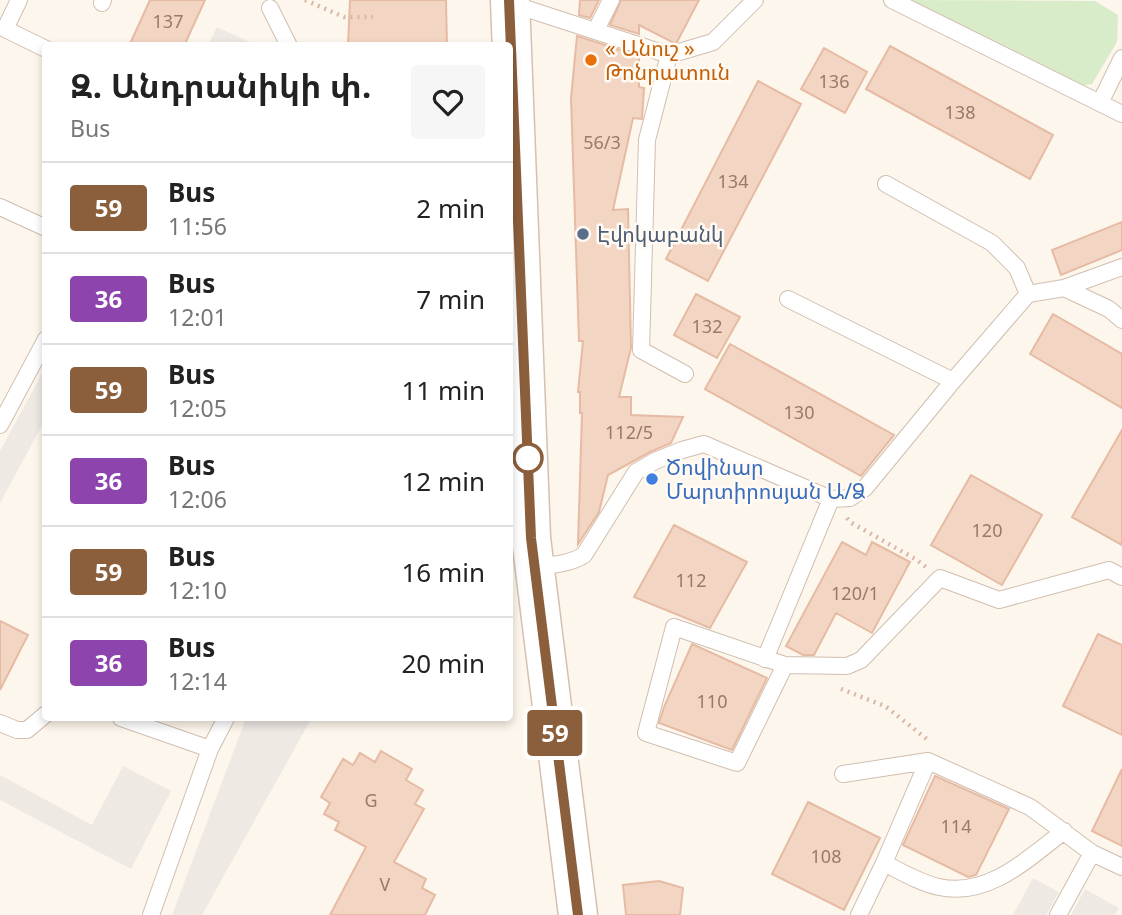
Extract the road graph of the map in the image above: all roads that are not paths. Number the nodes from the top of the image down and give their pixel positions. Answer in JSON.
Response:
{"nodes":[{"id":1,"x":19,"y":0,"type":"edge"},
{"id":2,"x":611,"y":0,"type":"edge"},
{"id":3,"x":755,"y":0,"type":"edge"},
{"id":4,"x":892,"y":0,"type":"edge"},
{"id":5,"x":504,"y":1,"type":"edge"},
{"id":6,"x":270,"y":8,"type":"dead end"},
{"id":7,"x":596,"y":30,"type":"junction"},
{"id":8,"x":287,"y":42,"type":"edge"},
{"id":9,"x":496,"y":42,"type":"edge"},
{"id":10,"x":507,"y":42,"type":"edge"},
{"id":11,"x":42,"y":47,"type":"edge"},
{"id":12,"x":669,"y":55,"type":"junction"},
{"id":13,"x":1122,"y":58,"type":"edge"},
{"id":14,"x":1100,"y":103,"type":"junction"},
{"id":15,"x":1122,"y":114,"type":"edge"},
{"id":16,"x":513,"y":143,"type":"edge"},
{"id":17,"x":886,"y":184,"type":"dead end"},
{"id":18,"x":0,"y":207,"type":"edge"},
{"id":19,"x":42,"y":226,"type":"edge"},
{"id":20,"x":1122,"y":267,"type":"edge"},
{"id":21,"x":1064,"y":288,"type":"junction"},
{"id":22,"x":1028,"y":294,"type":"junction"},
{"id":23,"x":788,"y":299,"type":"dead end"},
{"id":24,"x":1122,"y":320,"type":"edge"},
{"id":25,"x":42,"y":346,"type":"edge"},
{"id":26,"x":684,"y":374,"type":"dead end"},
{"id":27,"x":953,"y":381,"type":"junction"},
{"id":28,"x":513,"y":418,"type":"edge"},
{"id":29,"x":0,"y":425,"type":"edge"},
{"id":30,"x":831,"y":499,"type":"junction"},
{"id":31,"x":535,"y":567,"type":"junction"},
{"id":32,"x":1122,"y":577,"type":"edge"},
{"id":33,"x":765,"y":659,"type":"junction"},
{"id":34,"x":785,"y":665,"type":"junction"},
{"id":35,"x":42,"y":717,"type":"edge"},
{"id":36,"x":130,"y":721,"type":"edge"},
{"id":37,"x":224,"y":721,"type":"edge"},
{"id":38,"x":0,"y":723,"type":"edge"},
{"id":39,"x":210,"y":749,"type":"junction"},
{"id":40,"x":928,"y":761,"type":"junction"},
{"id":41,"x":843,"y":774,"type":"dead end"},
{"id":42,"x":1064,"y":831,"type":"junction"},
{"id":43,"x":1092,"y":853,"type":"junction"},
{"id":44,"x":884,"y":863,"type":"junction"},
{"id":45,"x":1122,"y":867,"type":"edge"},
{"id":46,"x":151,"y":915,"type":"edge"},
{"id":47,"x":565,"y":915,"type":"edge"},
{"id":48,"x":578,"y":915,"type":"edge"},
{"id":49,"x":859,"y":915,"type":"edge"},
{"id":50,"x":1058,"y":915,"type":"edge"}],
"edges":[{"from":1,"to":11,"type":"lane"},
{"from":2,"to":7,"type":"lane"},
{"from":3,"to":12,"type":"lane"},
{"from":4,"to":14,"type":"lane"},
{"from":5,"to":7,"type":"lane"},
{"from":5,"to":9,"type":"main road"},
{"from":5,"to":10,"type":"main road"},
{"from":6,"to":8,"type":"lane"},
{"from":7,"to":12,"type":"lane"},
{"from":12,"to":26,"type":"lane"},
{"from":13,"to":14,"type":"lane"},
{"from":14,"to":15,"type":"lane"},
{"from":16,"to":31,"type":"main road"},
{"from":17,"to":22,"type":"lane"},
{"from":18,"to":19,"type":"lane"},
{"from":20,"to":21,"type":"lane"},
{"from":21,"to":22,"type":"lane"},
{"from":21,"to":24,"type":"lane"},
{"from":22,"to":27,"type":"lane"},
{"from":23,"to":27,"type":"lane"},
{"from":25,"to":29,"type":"lane"},
{"from":27,"to":30,"type":"lane"},
{"from":28,"to":47,"type":"main road"},
{"from":30,"to":31,"type":"lane"},
{"from":30,"to":33,"type":"lane"},
{"from":31,"to":48,"type":"main road"},
{"from":32,"to":34,"type":"lane"},
{"from":33,"to":34,"type":"lane"},
{"from":33,"to":34,"type":"lane"},
{"from":35,"to":38,"type":"lane"},
{"from":36,"to":39,"type":"lane"},
{"from":37,"to":39,"type":"lane"},
{"from":39,"to":46,"type":"lane"},
{"from":40,"to":41,"type":"lane"},
{"from":40,"to":42,"type":"lane"},
{"from":40,"to":44,"type":"lane"},
{"from":42,"to":43,"type":"lane"},
{"from":42,"to":44,"type":"lane"},
{"from":43,"to":45,"type":"lane"},
{"from":43,"to":50,"type":"lane"},
{"from":44,"to":49,"type":"lane"}]}
